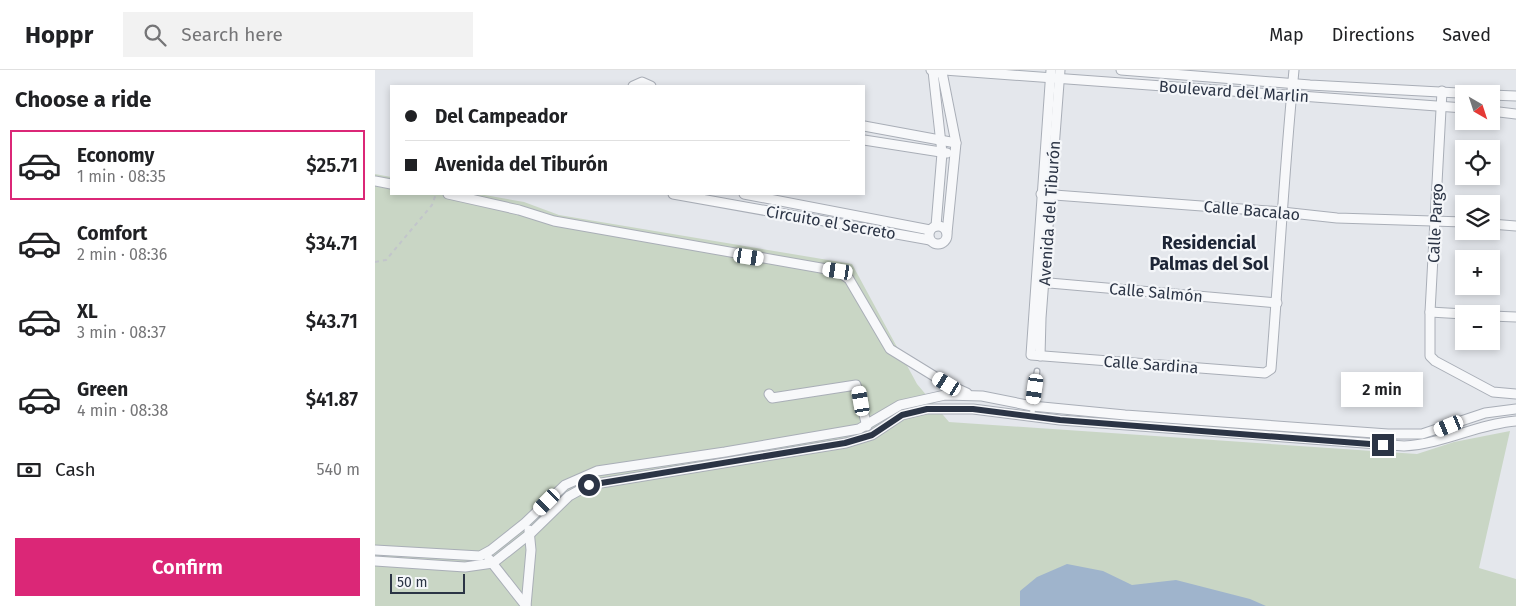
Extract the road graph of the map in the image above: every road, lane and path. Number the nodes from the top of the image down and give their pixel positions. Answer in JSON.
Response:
{"nodes":[{"id":1,"x":1121,"y":70,"type":"edge"},
{"id":2,"x":1294,"y":70,"type":"edge"},
{"id":3,"x":937,"y":71,"type":"edge"},
{"id":4,"x":994,"y":72,"type":"edge"},
{"id":5,"x":1050,"y":73,"type":"edge"},
{"id":6,"x":1060,"y":74,"type":"edge"},
{"id":7,"x":1292,"y":84,"type":"junction"},
{"id":8,"x":635,"y":85,"type":"edge"},
{"id":9,"x":649,"y":85,"type":"edge"},
{"id":10,"x":1442,"y":91,"type":"junction"},
{"id":11,"x":1455,"y":92,"type":"edge"},
{"id":12,"x":1291,"y":95,"type":"junction"},
{"id":13,"x":1500,"y":95,"type":"edge"},
{"id":14,"x":1516,"y":96,"type":"edge"},
{"id":15,"x":1441,"y":107,"type":"junction"},
{"id":16,"x":1455,"y":108,"type":"edge"},
{"id":17,"x":1500,"y":113,"type":"edge"},
{"id":18,"x":1516,"y":114,"type":"edge"},
{"id":19,"x":865,"y":126,"type":"edge"},
{"id":20,"x":1049,"y":138,"type":"junction"},
{"id":21,"x":865,"y":140,"type":"edge"},
{"id":22,"x":942,"y":141,"type":"junction"},
{"id":23,"x":956,"y":143,"type":"junction"},
{"id":24,"x":942,"y":153,"type":"junction"},
{"id":25,"x":955,"y":154,"type":"junction"},
{"id":26,"x":375,"y":181,"type":"edge"},
{"id":27,"x":390,"y":184,"type":"edge"},
{"id":28,"x":436,"y":195,"type":"edge"},
{"id":29,"x":452,"y":195,"type":"edge"},
{"id":30,"x":679,"y":195,"type":"edge"},
{"id":31,"x":750,"y":195,"type":"edge"},
{"id":32,"x":1046,"y":195,"type":"junction"},
{"id":33,"x":789,"y":201,"type":"junction"},
{"id":34,"x":1282,"y":212,"type":"junction"},
{"id":35,"x":786,"y":214,"type":"junction"},
{"id":36,"x":1436,"y":220,"type":"junction"},
{"id":37,"x":1455,"y":221,"type":"edge"},
{"id":38,"x":1500,"y":225,"type":"edge"},
{"id":39,"x":1516,"y":226,"type":"edge"},
{"id":40,"x":933,"y":228,"type":"junction"},
{"id":41,"x":947,"y":233,"type":"junction"},
{"id":42,"x":930,"y":240,"type":"junction"},
{"id":43,"x":375,"y":262,"type":"edge"},
{"id":44,"x":1039,"y":282,"type":"junction"},
{"id":45,"x":1277,"y":303,"type":"junction"},
{"id":46,"x":1430,"y":312,"type":"junction"},
{"id":47,"x":1455,"y":313,"type":"edge"},
{"id":48,"x":1500,"y":316,"type":"edge"},
{"id":49,"x":1516,"y":317,"type":"edge"},
{"id":50,"x":1035,"y":355,"type":"joint"},
{"id":51,"x":1037,"y":371,"type":"dead end"},
{"id":52,"x":947,"y":384,"type":"junction"},
{"id":53,"x":769,"y":394,"type":"dead end"},
{"id":54,"x":1516,"y":394,"type":"edge"},
{"id":55,"x":945,"y":395,"type":"junction"},
{"id":56,"x":973,"y":396,"type":"junction"},
{"id":57,"x":1032,"y":406,"type":"junction"},
{"id":58,"x":949,"y":409,"type":"junction"},
{"id":59,"x":973,"y":409,"type":"junction"},
{"id":60,"x":1516,"y":409,"type":"edge"},
{"id":61,"x":1031,"y":416,"type":"junction"},
{"id":62,"x":1195,"y":420,"type":"junction"},
{"id":63,"x":1516,"y":421,"type":"edge"},
{"id":64,"x":867,"y":426,"type":"junction"},
{"id":65,"x":1195,"y":430,"type":"junction"},
{"id":66,"x":1346,"y":431,"type":"junction"},
{"id":67,"x":1345,"y":441,"type":"junction"},
{"id":68,"x":778,"y":443,"type":"junction"},
{"id":69,"x":779,"y":454,"type":"junction"},
{"id":70,"x":635,"y":466,"type":"junction"},
{"id":71,"x":637,"y":477,"type":"junction"},
{"id":72,"x":525,"y":523,"type":"junction"},
{"id":73,"x":531,"y":533,"type":"junction"},
{"id":74,"x":375,"y":550,"type":"edge"},
{"id":75,"x":486,"y":554,"type":"junction"},
{"id":76,"x":375,"y":561,"type":"edge"},
{"id":77,"x":493,"y":563,"type":"junction"},
{"id":78,"x":526,"y":606,"type":"edge"}],
"edges":[{"from":1,"to":7,"type":"street","name":"Boulevard del Marlin"},
{"from":2,"to":7,"type":"street"},
{"from":3,"to":4,"type":"street","name":"Boulevard del Marlin"},
{"from":3,"to":22,"type":"street"},
{"from":3,"to":23,"type":"street"},
{"from":4,"to":5,"type":"street","name":"Boulevard del Marlin"},
{"from":5,"to":6,"type":"street","name":"Boulevard del Marlin"},
{"from":5,"to":20,"type":"street","name":"Avenida del Tiburón"},
{"from":6,"to":12,"type":"street","name":"Boulevard del Marlin"},
{"from":6,"to":20,"type":"street","name":"Avenida del Tiburón"},
{"from":7,"to":10,"type":"street","name":"Boulevard del Marlin"},
{"from":7,"to":12,"type":"street"},
{"from":8,"to":9,"type":"street"},
{"from":10,"to":11,"type":"street","name":"Boulevard del Marlin"},
{"from":10,"to":15,"type":"street","name":"Calle Pargo"},
{"from":12,"to":15,"type":"street","name":"Boulevard del Marlin"},
{"from":12,"to":34,"type":"street"},
{"from":13,"to":14,"type":"street"},
{"from":15,"to":16,"type":"street","name":"Boulevard del Marlin"},
{"from":15,"to":36,"type":"street","name":"Calle Pargo"},
{"from":17,"to":18,"type":"street"},
{"from":19,"to":22,"type":"street"},
{"from":20,"to":32,"type":"street","name":"Avenida del Tiburón"},
{"from":21,"to":24,"type":"street"},
{"from":22,"to":23,"type":"street"},
{"from":22,"to":24,"type":"street"},
{"from":23,"to":25,"type":"street"},
{"from":24,"to":25,"type":"street"},
{"from":24,"to":40,"type":"street"},
{"from":25,"to":41,"type":"street"},
{"from":26,"to":27,"type":"street"},
{"from":28,"to":43,"type":"path"},
{"from":29,"to":52,"type":"street"},
{"from":30,"to":35,"type":"street","name":"Circuito el Secreto"},
{"from":31,"to":33,"type":"street","name":"Circuito el Secreto"},
{"from":32,"to":34,"type":"street","name":"Calle Bacalao"},
{"from":32,"to":44,"type":"street","name":"Avenida del Tiburón"},
{"from":33,"to":35,"type":"street"},
{"from":33,"to":40,"type":"street","name":"Circuito el Secreto"},
{"from":34,"to":36,"type":"street","name":"Calle Bacalao"},
{"from":34,"to":45,"type":"street"},
{"from":35,"to":42,"type":"street","name":"Circuito el Secreto"},
{"from":36,"to":37,"type":"street","name":"Calle Bacalao"},
{"from":36,"to":46,"type":"street","name":"Calle Pargo"},
{"from":38,"to":39,"type":"street"},
{"from":40,"to":41,"type":"street"},
{"from":40,"to":42,"type":"street"},
{"from":41,"to":42,"type":"street"},
{"from":44,"to":45,"type":"street","name":"Calle Salmón"},
{"from":44,"to":50,"type":"street","name":"Avenida del Tiburón"},
{"from":45,"to":50,"type":"street","name":"Calle Sardina"},
{"from":46,"to":47,"type":"street"},
{"from":46,"to":54,"type":"street","name":"Calle Pargo"},
{"from":48,"to":49,"type":"street"},
{"from":51,"to":57,"type":"lane"},
{"from":52,"to":55,"type":"street"},
{"from":52,"to":56,"type":"street"},
{"from":53,"to":64,"type":"street"},
{"from":55,"to":56,"type":"street"},
{"from":55,"to":58,"type":"street"},
{"from":55,"to":64,"type":"street"},
{"from":56,"to":57,"type":"street"},
{"from":56,"to":59,"type":"street"},
{"from":57,"to":61,"type":"lane"},
{"from":57,"to":62,"type":"street"},
{"from":58,"to":59,"type":"street"},
{"from":58,"to":69,"type":"street"},
{"from":59,"to":61,"type":"street"},
{"from":60,"to":66,"type":"street"},
{"from":61,"to":65,"type":"street"},
{"from":62,"to":65,"type":"street"},
{"from":62,"to":66,"type":"street"},
{"from":63,"to":67,"type":"street"},
{"from":64,"to":68,"type":"street"},
{"from":65,"to":67,"type":"street"},
{"from":66,"to":67,"type":"street"},
{"from":68,"to":69,"type":"street"},
{"from":68,"to":70,"type":"street"},
{"from":69,"to":71,"type":"street"},
{"from":70,"to":71,"type":"street"},
{"from":70,"to":72,"type":"street"},
{"from":71,"to":73,"type":"street"},
{"from":72,"to":73,"type":"street"},
{"from":72,"to":75,"type":"street"},
{"from":73,"to":77,"type":"street"},
{"from":73,"to":78,"type":"street"},
{"from":74,"to":75,"type":"street"},
{"from":75,"to":77,"type":"street"},
{"from":76,"to":77,"type":"street"},
{"from":77,"to":78,"type":"street"}]}
